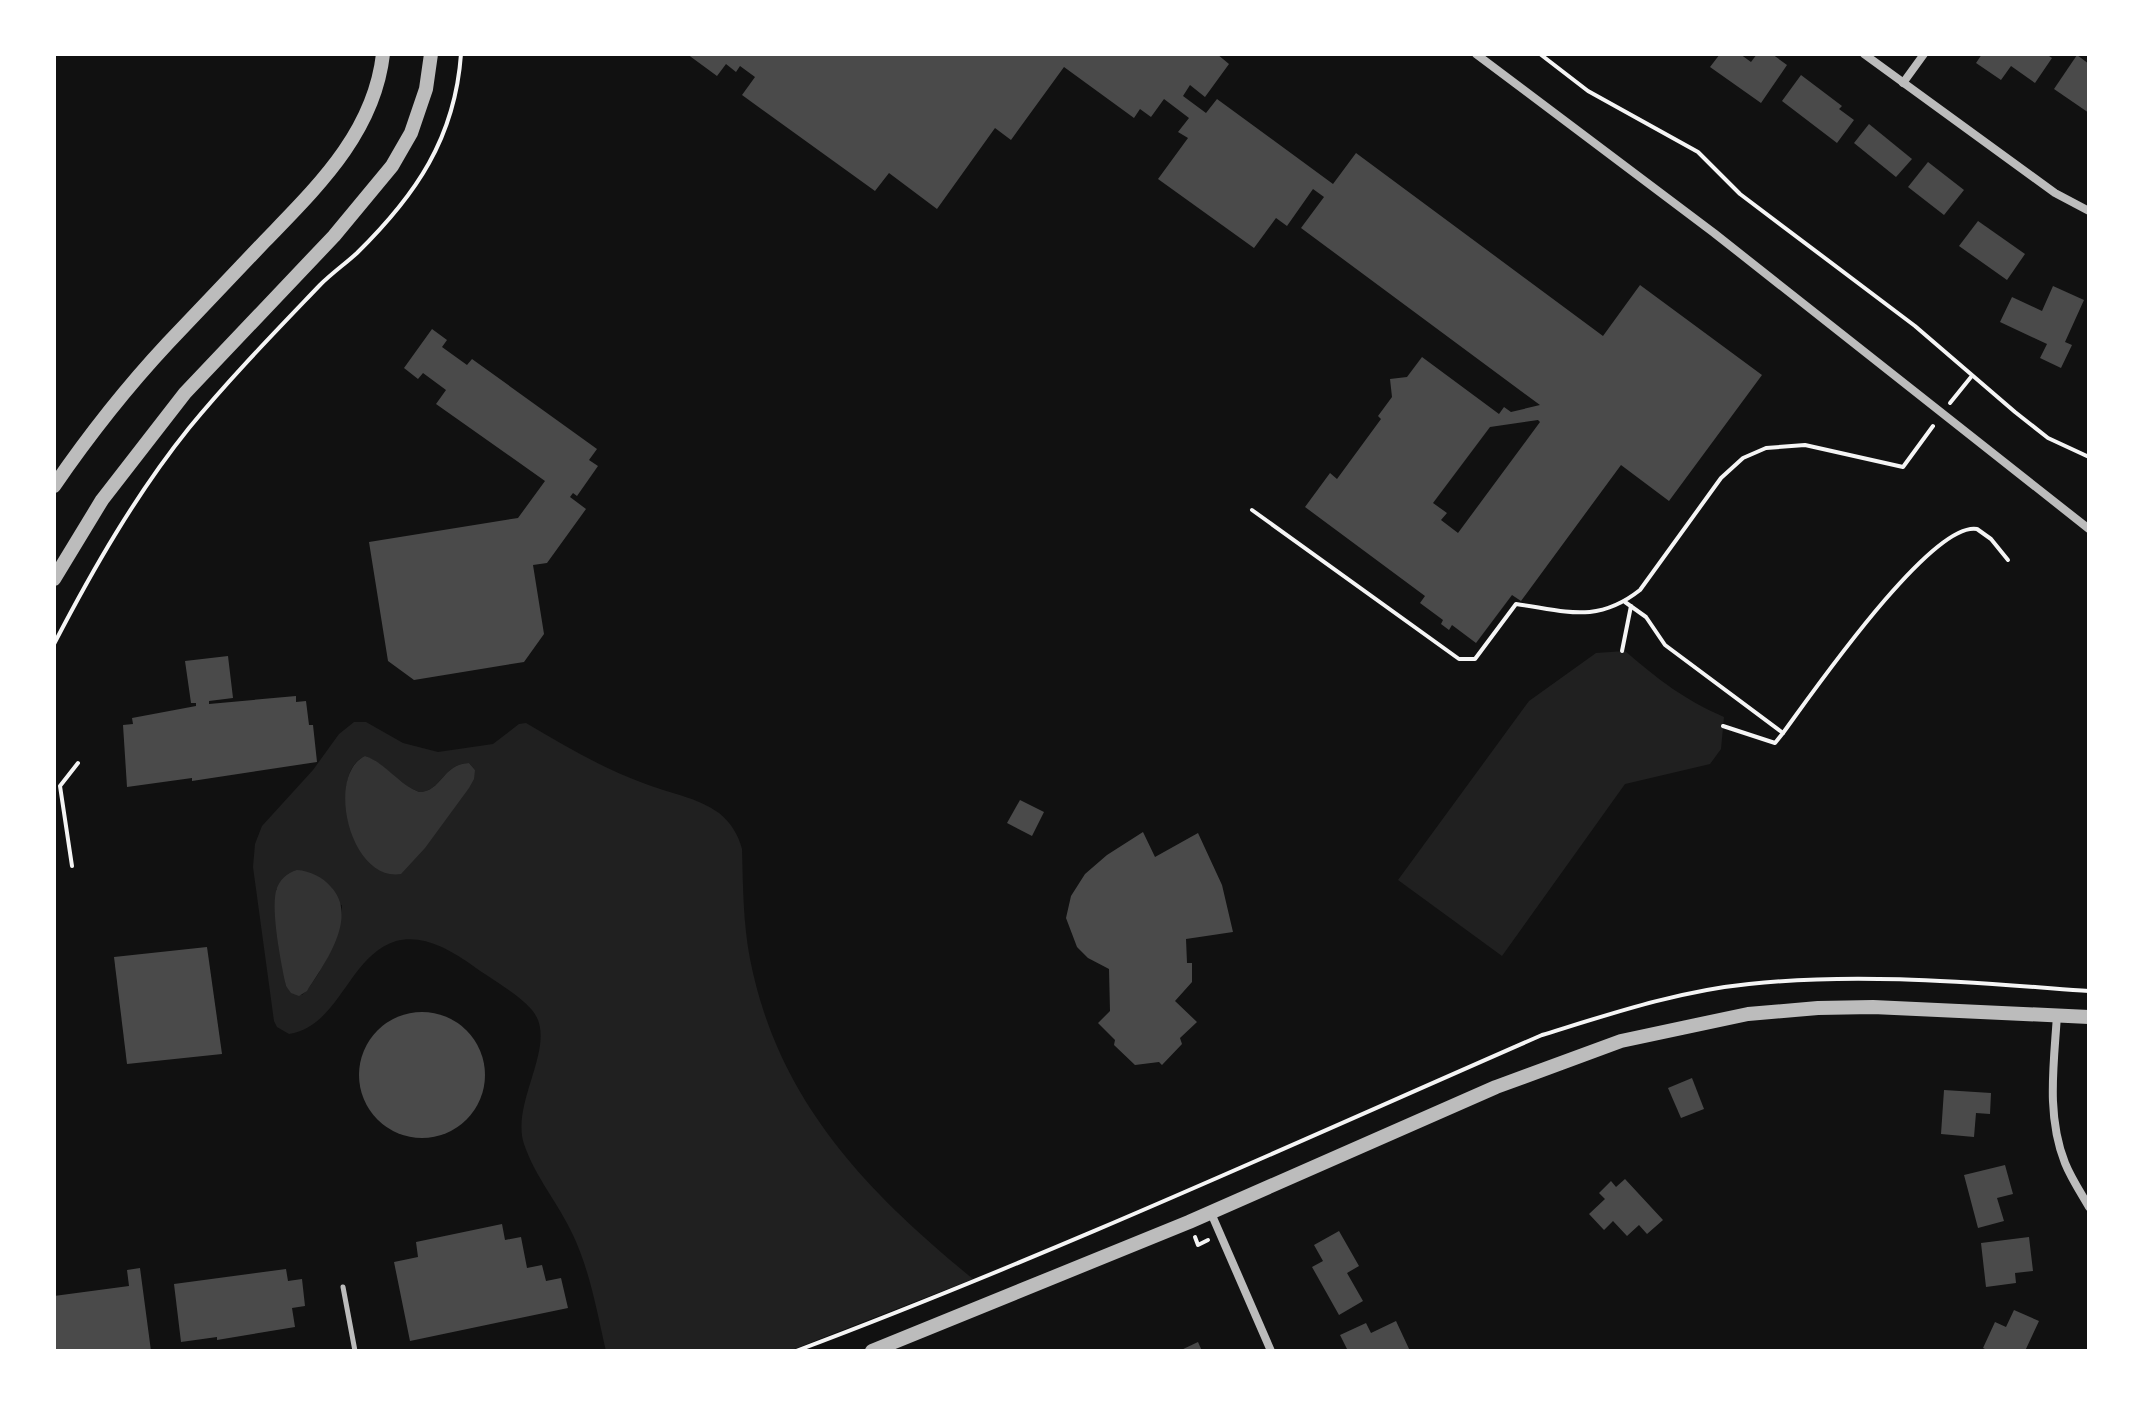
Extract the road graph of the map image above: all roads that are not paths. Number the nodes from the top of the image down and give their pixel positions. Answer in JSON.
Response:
{"nodes":[{"id":1,"x":383,"y":54,"type":"edge"},
{"id":2,"x":431,"y":54,"type":"edge"},
{"id":3,"x":1476,"y":54,"type":"edge"},
{"id":4,"x":1864,"y":54,"type":"edge"},
{"id":5,"x":1924,"y":54,"type":"edge"},
{"id":6,"x":1903,"y":83,"type":"junction"},
{"id":7,"x":2089,"y":211,"type":"edge"},
{"id":8,"x":54,"y":486,"type":"edge"},
{"id":9,"x":2089,"y":529,"type":"edge"},
{"id":10,"x":54,"y":579,"type":"edge"},
{"id":11,"x":2057,"y":1015,"type":"junction"},
{"id":12,"x":2089,"y":1017,"type":"edge"},
{"id":13,"x":2089,"y":1207,"type":"edge"},
{"id":14,"x":1211,"y":1213,"type":"junction"},
{"id":15,"x":343,"y":1287,"type":"dead end"},
{"id":16,"x":355,"y":1351,"type":"edge"},
{"id":17,"x":872,"y":1351,"type":"edge"},
{"id":18,"x":1271,"y":1351,"type":"edge"}],
"edges":[{"from":1,"to":8,"type":"street"},
{"from":2,"to":10,"type":"street"},
{"from":3,"to":9,"type":"street"},
{"from":4,"to":6,"type":"street"},
{"from":5,"to":6,"type":"street"},
{"from":6,"to":7,"type":"street"},
{"from":11,"to":12,"type":"street"},
{"from":11,"to":13,"type":"street"},
{"from":11,"to":14,"type":"street"},
{"from":14,"to":17,"type":"street"},
{"from":14,"to":18,"type":"street"},
{"from":15,"to":16,"type":"lane"}]}
